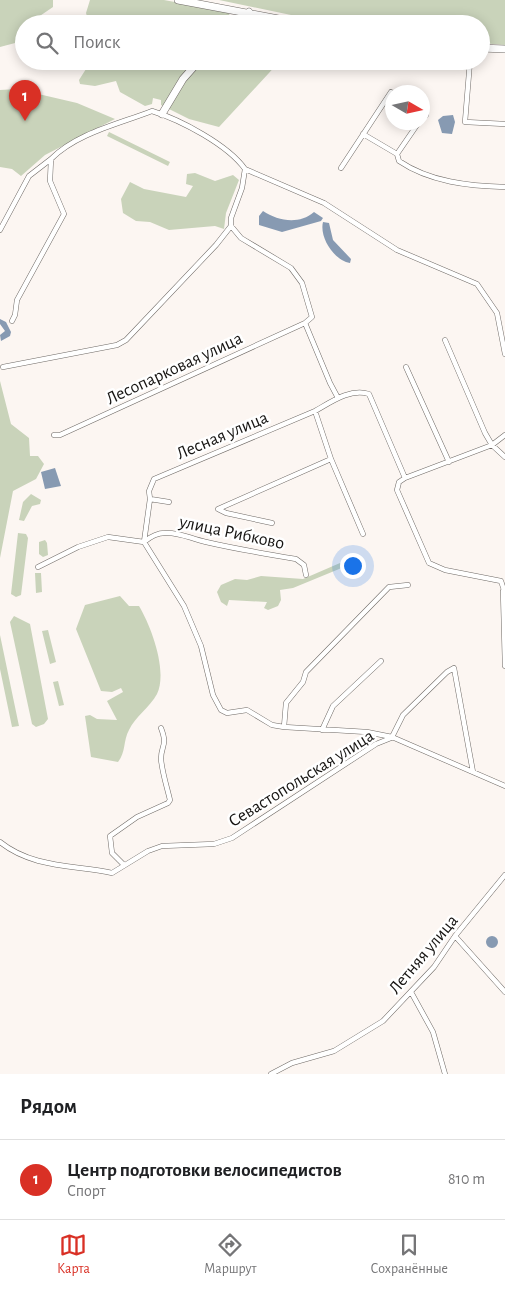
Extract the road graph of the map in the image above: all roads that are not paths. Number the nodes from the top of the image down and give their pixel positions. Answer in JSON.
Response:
{"nodes":[{"id":1,"x":178,"y":0,"type":"edge"},
{"id":2,"x":249,"y":12,"type":"junction"},
{"id":3,"x":246,"y":15,"type":"edge"},
{"id":4,"x":263,"y":15,"type":"edge"},
{"id":5,"x":490,"y":48,"type":"edge"},
{"id":6,"x":505,"y":49,"type":"edge"},
{"id":7,"x":190,"y":70,"type":"edge"},
{"id":8,"x":469,"y":70,"type":"edge"},
{"id":9,"x":385,"y":101,"type":"edge"},
{"id":10,"x":162,"y":114,"type":"junction"},
{"id":11,"x":505,"y":124,"type":"edge"},
{"id":12,"x":414,"y":130,"type":"edge"},
{"id":13,"x":363,"y":134,"type":"junction"},
{"id":14,"x":397,"y":154,"type":"junction"},
{"id":15,"x":51,"y":159,"type":"junction"},
{"id":16,"x":341,"y":168,"type":"dead end"},
{"id":17,"x":245,"y":169,"type":"junction"},
{"id":18,"x":505,"y":187,"type":"edge"},
{"id":19,"x":231,"y":226,"type":"junction"},
{"id":20,"x":0,"y":230,"type":"edge"},
{"id":21,"x":12,"y":321,"type":"dead end"},
{"id":22,"x":305,"y":323,"type":"junction"},
{"id":23,"x":445,"y":340,"type":"dead end"},
{"id":24,"x":505,"y":354,"type":"edge"},
{"id":25,"x":406,"y":366,"type":"dead end"},
{"id":26,"x":3,"y":367,"type":"dead end"},
{"id":27,"x":338,"y":398,"type":"junction"},
{"id":28,"x":315,"y":411,"type":"junction"},
{"id":29,"x":54,"y":435,"type":"dead end"},
{"id":30,"x":505,"y":435,"type":"edge"},
{"id":31,"x":492,"y":445,"type":"junction"},
{"id":32,"x":505,"y":457,"type":"edge"},
{"id":33,"x":331,"y":459,"type":"junction"},
{"id":34,"x":449,"y":462,"type":"junction"},
{"id":35,"x":406,"y":478,"type":"junction"},
{"id":36,"x":150,"y":499,"type":"junction"},
{"id":37,"x":169,"y":502,"type":"dead end"},
{"id":38,"x":272,"y":522,"type":"dead end"},
{"id":39,"x":363,"y":534,"type":"dead end"},
{"id":40,"x":144,"y":542,"type":"junction"},
{"id":41,"x":38,"y":567,"type":"dead end"},
{"id":42,"x":306,"y":575,"type":"dead end"},
{"id":43,"x":408,"y":585,"type":"dead end"},
{"id":44,"x":504,"y":591,"type":"edge"},
{"id":45,"x":381,"y":661,"type":"dead end"},
{"id":46,"x":505,"y":666,"type":"edge"},
{"id":47,"x":284,"y":727,"type":"junction"},
{"id":48,"x":161,"y":728,"type":"dead end"},
{"id":49,"x":322,"y":730,"type":"junction"},
{"id":50,"x":392,"y":737,"type":"junction"},
{"id":51,"x":472,"y":772,"type":"junction"},
{"id":52,"x":505,"y":786,"type":"edge"},
{"id":53,"x":0,"y":842,"type":"edge"},
{"id":54,"x":124,"y":865,"type":"junction"},
{"id":55,"x":505,"y":875,"type":"edge"},
{"id":56,"x":456,"y":936,"type":"junction"},
{"id":57,"x":411,"y":992,"type":"junction"},
{"id":58,"x":505,"y":992,"type":"edge"},
{"id":59,"x":271,"y":1074,"type":"edge"},
{"id":60,"x":445,"y":1074,"type":"edge"}],
"edges":[{"from":1,"to":2,"type":"main road"},
{"from":2,"to":3,"type":"main road"},
{"from":2,"to":4,"type":"main road"},
{"from":5,"to":6,"type":"main road"},
{"from":7,"to":10,"type":"main road"},
{"from":8,"to":11,"type":"street"},
{"from":9,"to":13,"type":"street"},
{"from":10,"to":15,"type":"street"},
{"from":10,"to":17,"type":"street"},
{"from":12,"to":14,"type":"street"},
{"from":13,"to":14,"type":"street"},
{"from":13,"to":16,"type":"street"},
{"from":14,"to":18,"type":"street"},
{"from":15,"to":20,"type":"street"},
{"from":15,"to":21,"type":"street"},
{"from":17,"to":19,"type":"street"},
{"from":17,"to":24,"type":"street"},
{"from":19,"to":22,"type":"street"},
{"from":19,"to":26,"type":"street"},
{"from":22,"to":27,"type":"street"},
{"from":22,"to":29,"type":"street","name":"Лесопарковая улица"},
{"from":23,"to":31,"type":"street"},
{"from":25,"to":34,"type":"street"},
{"from":27,"to":28,"type":"street","name":"Лесная улица"},
{"from":27,"to":35,"type":"street","name":"Лесная улица"},
{"from":28,"to":33,"type":"street"},
{"from":28,"to":36,"type":"street","name":"Лесная улица"},
{"from":30,"to":31,"type":"street"},
{"from":31,"to":32,"type":"street"},
{"from":31,"to":34,"type":"street"},
{"from":33,"to":38,"type":"street"},
{"from":33,"to":39,"type":"street"},
{"from":34,"to":35,"type":"street"},
{"from":35,"to":44,"type":"street"},
{"from":36,"to":37,"type":"street"},
{"from":36,"to":40,"type":"street","name":"Лесная улица"},
{"from":40,"to":41,"type":"street"},
{"from":40,"to":42,"type":"street","name":"улица Рибково"},
{"from":40,"to":47,"type":"street"},
{"from":43,"to":47,"type":"street"},
{"from":44,"to":46,"type":"street"},
{"from":45,"to":49,"type":"street"},
{"from":47,"to":49,"type":"street"},
{"from":48,"to":54,"type":"street"},
{"from":49,"to":50,"type":"street"},
{"from":50,"to":51,"type":"street"},
{"from":50,"to":51,"type":"street"},
{"from":50,"to":54,"type":"street","name":"Севастопольская улица"},
{"from":51,"to":52,"type":"street"},
{"from":53,"to":54,"type":"street","name":"Севастопольская улица"},
{"from":55,"to":56,"type":"street","name":"Летняя улица"},
{"from":56,"to":57,"type":"street","name":"Летняя улица"},
{"from":56,"to":58,"type":"street"},
{"from":57,"to":59,"type":"street","name":"Летняя улица"},
{"from":57,"to":60,"type":"street"}]}
